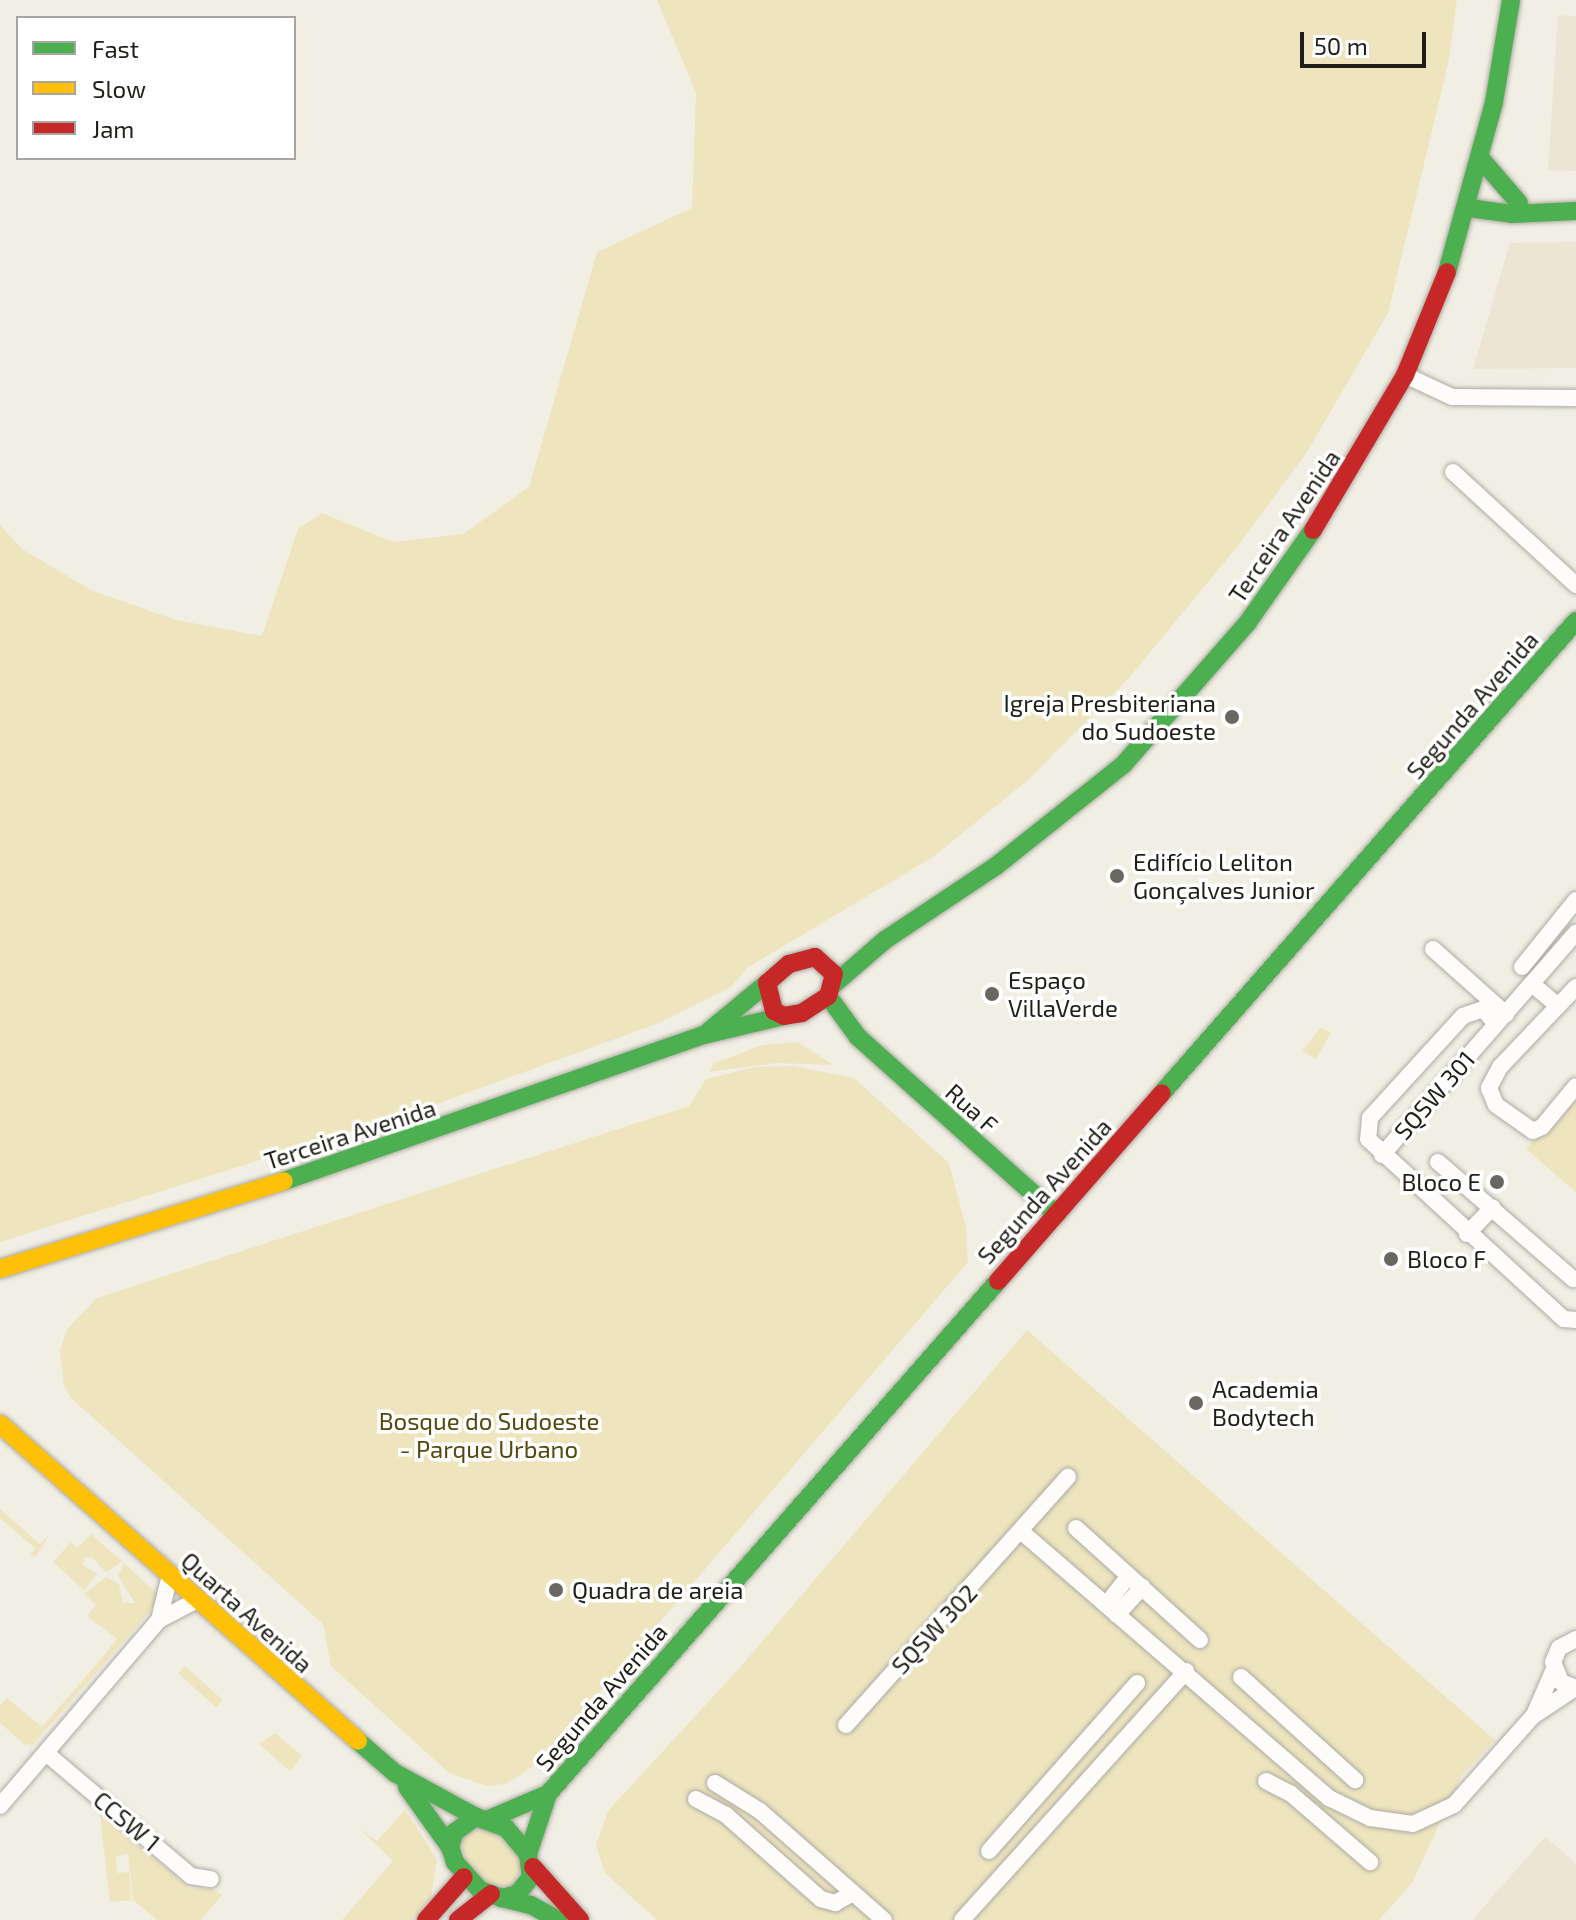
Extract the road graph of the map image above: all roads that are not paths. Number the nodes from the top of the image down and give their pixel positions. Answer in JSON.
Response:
{"nodes":[{"id":1,"x":1511,"y":0,"type":"edge"},
{"id":2,"x":1481,"y":159,"type":"junction"},
{"id":3,"x":1470,"y":202,"type":"junction"},
{"id":4,"x":1516,"y":209,"type":"junction"},
{"id":5,"x":1576,"y":211,"type":"edge"},
{"id":6,"x":1459,"y":242,"type":"junction"},
{"id":7,"x":1405,"y":375,"type":"junction"},
{"id":8,"x":1576,"y":398,"type":"edge"},
{"id":9,"x":1453,"y":472,"type":"dead end"},
{"id":10,"x":1576,"y":585,"type":"edge"},
{"id":11,"x":1576,"y":621,"type":"edge"},
{"id":12,"x":1576,"y":900,"type":"edge"},
{"id":13,"x":1553,"y":928,"type":"junction"},
{"id":14,"x":1572,"y":937,"type":"edge"},
{"id":15,"x":885,"y":940,"type":"junction"},
{"id":16,"x":1433,"y":949,"type":"dead end"},
{"id":17,"x":815,"y":957,"type":"junction"},
{"id":18,"x":1522,"y":967,"type":"dead end"},
{"id":19,"x":767,"y":983,"type":"junction"},
{"id":20,"x":1532,"y":984,"type":"junction"},
{"id":21,"x":1576,"y":987,"type":"edge"},
{"id":22,"x":831,"y":990,"type":"junction"},
{"id":23,"x":1558,"y":1006,"type":"junction"},
{"id":24,"x":793,"y":1014,"type":"junction"},
{"id":25,"x":1501,"y":1019,"type":"junction"},
{"id":26,"x":704,"y":1035,"type":"junction"},
{"id":27,"x":858,"y":1037,"type":"junction"},
{"id":28,"x":1576,"y":1086,"type":"edge"},
{"id":29,"x":1382,"y":1155,"type":"junction"},
{"id":30,"x":1438,"y":1162,"type":"dead end"},
{"id":31,"x":1493,"y":1207,"type":"junction"},
{"id":32,"x":1056,"y":1214,"type":"junction"},
{"id":33,"x":1467,"y":1234,"type":"junction"},
{"id":34,"x":3,"y":1271,"type":"edge"},
{"id":35,"x":1573,"y":1279,"type":"dead end"},
{"id":36,"x":1576,"y":1320,"type":"edge"},
{"id":37,"x":0,"y":1424,"type":"edge"},
{"id":38,"x":1068,"y":1477,"type":"dead end"},
{"id":39,"x":1076,"y":1528,"type":"dead end"},
{"id":40,"x":1023,"y":1533,"type":"junction"},
{"id":41,"x":170,"y":1575,"type":"junction"},
{"id":42,"x":1136,"y":1581,"type":"junction"},
{"id":43,"x":199,"y":1599,"type":"junction"},
{"id":44,"x":1112,"y":1610,"type":"junction"},
{"id":45,"x":159,"y":1620,"type":"junction"},
{"id":46,"x":1576,"y":1639,"type":"edge"},
{"id":47,"x":1200,"y":1640,"type":"dead end"},
{"id":48,"x":1554,"y":1669,"type":"junction"},
{"id":49,"x":1186,"y":1671,"type":"junction"},
{"id":50,"x":1241,"y":1677,"type":"dead end"},
{"id":51,"x":1137,"y":1683,"type":"dead end"},
{"id":52,"x":1576,"y":1688,"type":"edge"},
{"id":53,"x":1113,"y":1710,"type":"junction"},
{"id":54,"x":1280,"y":1713,"type":"junction"},
{"id":55,"x":1533,"y":1716,"type":"junction"},
{"id":56,"x":846,"y":1725,"type":"dead end"},
{"id":57,"x":1135,"y":1730,"type":"junction"},
{"id":58,"x":1259,"y":1732,"type":"junction"},
{"id":59,"x":1305,"y":1735,"type":"junction"},
{"id":60,"x":46,"y":1753,"type":"junction"},
{"id":61,"x":1284,"y":1756,"type":"junction"},
{"id":62,"x":395,"y":1773,"type":"junction"},
{"id":63,"x":1305,"y":1776,"type":"junction"},
{"id":64,"x":1355,"y":1780,"type":"dead end"},
{"id":65,"x":1266,"y":1781,"type":"dead end"},
{"id":66,"x":715,"y":1783,"type":"dead end"},
{"id":67,"x":1290,"y":1793,"type":"junction"},
{"id":68,"x":548,"y":1794,"type":"junction"},
{"id":69,"x":1329,"y":1798,"type":"junction"},
{"id":70,"x":696,"y":1799,"type":"dead end"},
{"id":71,"x":0,"y":1806,"type":"edge"},
{"id":72,"x":760,"y":1811,"type":"junction"},
{"id":73,"x":1020,"y":1816,"type":"junction"},
{"id":74,"x":1317,"y":1816,"type":"junction"},
{"id":75,"x":482,"y":1818,"type":"junction"},
{"id":76,"x":743,"y":1831,"type":"junction"},
{"id":77,"x":1037,"y":1835,"type":"junction"},
{"id":78,"x":450,"y":1847,"type":"junction"},
{"id":79,"x":989,"y":1851,"type":"dead end"},
{"id":80,"x":530,"y":1860,"type":"junction"},
{"id":81,"x":1370,"y":1862,"type":"dead end"},
{"id":82,"x":464,"y":1877,"type":"junction"},
{"id":83,"x":211,"y":1879,"type":"dead end"},
{"id":84,"x":853,"y":1893,"type":"junction"},
{"id":85,"x":496,"y":1896,"type":"junction"},
{"id":86,"x":426,"y":1920,"type":"edge"},
{"id":87,"x":458,"y":1920,"type":"edge"},
{"id":88,"x":558,"y":1920,"type":"edge"},
{"id":89,"x":580,"y":1920,"type":"edge"},
{"id":90,"x":884,"y":1920,"type":"edge"},
{"id":91,"x":962,"y":1920,"type":"edge"}],
"edges":[{"from":1,"to":2,"type":"street","name":"Terceira Avenida"},
{"from":2,"to":3,"type":"street","name":"Terceira Avenida"},
{"from":2,"to":4,"type":"street"},
{"from":3,"to":4,"type":"street"},
{"from":3,"to":6,"type":"street","name":"Terceira Avenida"},
{"from":4,"to":5,"type":"street"},
{"from":4,"to":6,"type":"street"},
{"from":6,"to":7,"type":"street","name":"Terceira Avenida"},
{"from":7,"to":8,"type":"street"},
{"from":7,"to":15,"type":"street","name":"Terceira Avenida"},
{"from":9,"to":10,"type":"street"},
{"from":11,"to":32,"type":"street","name":"Segunda Avenida"},
{"from":12,"to":13,"type":"street"},
{"from":13,"to":14,"type":"street","name":"SQSW 301"},
{"from":13,"to":18,"type":"street"},
{"from":14,"to":20,"type":"street","name":"SQSW 301"},
{"from":15,"to":17,"type":"street","name":"Terceira Avenida"},
{"from":15,"to":22,"type":"street","name":"Terceira Avenida"},
{"from":16,"to":25,"type":"street"},
{"from":17,"to":19,"type":"street"},
{"from":17,"to":22,"type":"street"},
{"from":19,"to":24,"type":"street"},
{"from":19,"to":26,"type":"street","name":"Terceira Avenida"},
{"from":20,"to":23,"type":"street"},
{"from":20,"to":25,"type":"street","name":"SQSW 301"},
{"from":21,"to":23,"type":"street"},
{"from":22,"to":24,"type":"street"},
{"from":22,"to":27,"type":"street","name":"Rua F"},
{"from":23,"to":28,"type":"street"},
{"from":24,"to":26,"type":"street","name":"Terceira Avenida"},
{"from":24,"to":27,"type":"street","name":"Rua F"},
{"from":25,"to":29,"type":"street","name":"SQSW 301"},
{"from":25,"to":29,"type":"street"},
{"from":26,"to":34,"type":"street","name":"Terceira Avenida"},
{"from":27,"to":32,"type":"street","name":"Rua F"},
{"from":29,"to":33,"type":"street","name":"SQSW 301"},
{"from":30,"to":31,"type":"street"},
{"from":31,"to":33,"type":"street"},
{"from":31,"to":35,"type":"street"},
{"from":32,"to":68,"type":"street","name":"Segunda Avenida"},
{"from":33,"to":36,"type":"street","name":"SQSW 301"},
{"from":37,"to":41,"type":"street","name":"Quarta Avenida"},
{"from":38,"to":40,"type":"street","name":"SQSW 302"},
{"from":39,"to":42,"type":"street"},
{"from":40,"to":44,"type":"street"},
{"from":40,"to":56,"type":"street","name":"SQSW 302"},
{"from":41,"to":43,"type":"street","name":"Quarta Avenida"},
{"from":41,"to":45,"type":"street"},
{"from":42,"to":44,"type":"street"},
{"from":42,"to":47,"type":"street"},
{"from":43,"to":45,"type":"street"},
{"from":43,"to":62,"type":"street","name":"Quarta Avenida"},
{"from":44,"to":49,"type":"street"},
{"from":45,"to":60,"type":"street"},
{"from":46,"to":48,"type":"street"},
{"from":48,"to":52,"type":"street"},
{"from":48,"to":55,"type":"street"},
{"from":49,"to":57,"type":"street"},
{"from":49,"to":58,"type":"street"},
{"from":50,"to":54,"type":"street"},
{"from":51,"to":53,"type":"street"},
{"from":52,"to":55,"type":"street"},
{"from":53,"to":57,"type":"street"},
{"from":53,"to":73,"type":"street"},
{"from":54,"to":58,"type":"street"},
{"from":54,"to":59,"type":"street"},
{"from":55,"to":69,"type":"street"},
{"from":57,"to":77,"type":"street"},
{"from":58,"to":61,"type":"street"},
{"from":59,"to":61,"type":"street"},
{"from":59,"to":64,"type":"street"},
{"from":60,"to":71,"type":"street"},
{"from":60,"to":83,"type":"street","name":"CCSW 1"},
{"from":61,"to":63,"type":"street"},
{"from":62,"to":75,"type":"street","name":"Quarta Avenida"},
{"from":62,"to":78,"type":"street"},
{"from":63,"to":67,"type":"street"},
{"from":63,"to":69,"type":"street"},
{"from":65,"to":67,"type":"street"},
{"from":66,"to":72,"type":"street"},
{"from":67,"to":74,"type":"street"},
{"from":68,"to":75,"type":"street","name":"Segunda Avenida"},
{"from":68,"to":80,"type":"street","name":"Segunda Avenida"},
{"from":69,"to":74,"type":"street"},
{"from":70,"to":76,"type":"street"},
{"from":72,"to":76,"type":"street"},
{"from":72,"to":84,"type":"street"},
{"from":73,"to":77,"type":"street"},
{"from":73,"to":79,"type":"street"},
{"from":74,"to":81,"type":"street"},
{"from":75,"to":78,"type":"street"},
{"from":75,"to":80,"type":"street"},
{"from":76,"to":84,"type":"street"},
{"from":77,"to":91,"type":"street"},
{"from":78,"to":82,"type":"street"},
{"from":80,"to":85,"type":"street"},
{"from":80,"to":89,"type":"street"},
{"from":82,"to":85,"type":"street"},
{"from":82,"to":86,"type":"street"},
{"from":84,"to":90,"type":"street"},
{"from":85,"to":87,"type":"street"},
{"from":85,"to":88,"type":"street"}]}
